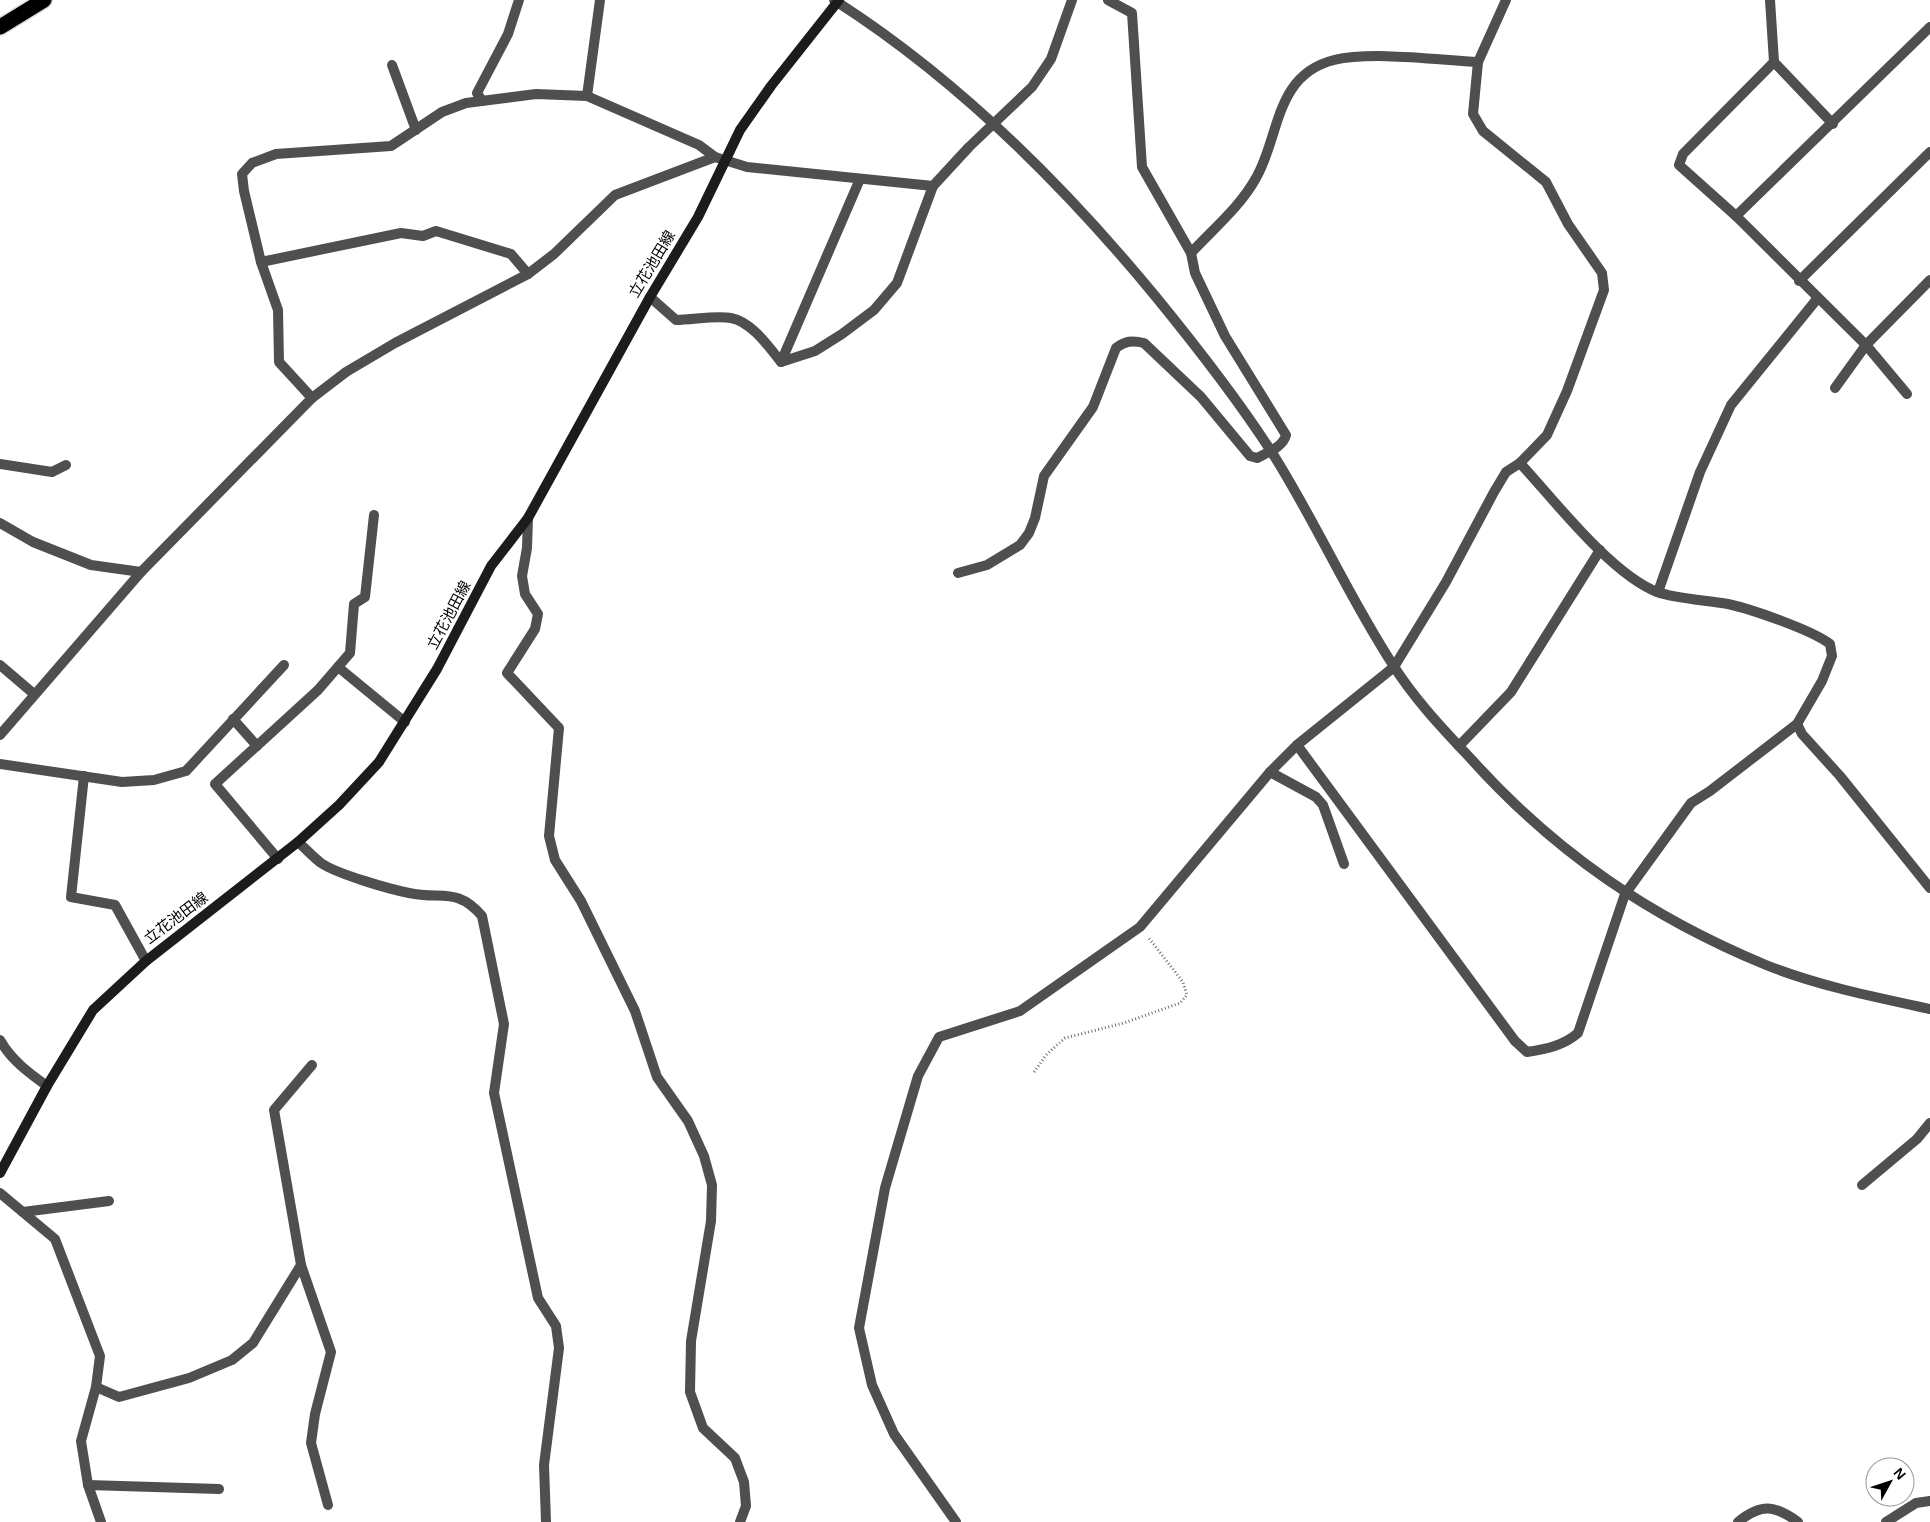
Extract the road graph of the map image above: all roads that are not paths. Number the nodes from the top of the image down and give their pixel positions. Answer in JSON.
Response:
{"nodes":[{"id":1,"x":44,"y":0,"type":"edge"},
{"id":2,"x":519,"y":0,"type":"edge"},
{"id":3,"x":600,"y":0,"type":"edge"},
{"id":4,"x":1072,"y":0,"type":"edge"},
{"id":5,"x":1108,"y":0,"type":"edge"},
{"id":6,"x":1506,"y":0,"type":"edge"},
{"id":7,"x":1770,"y":0,"type":"edge"},
{"id":8,"x":837,"y":1,"type":"edge"},
{"id":9,"x":0,"y":26,"type":"edge"},
{"id":10,"x":1930,"y":27,"type":"edge"},
{"id":11,"x":1478,"y":62,"type":"junction"},
{"id":12,"x":1774,"y":62,"type":"junction"},
{"id":13,"x":392,"y":65,"type":"dead end"},
{"id":14,"x":587,"y":96,"type":"junction"},
{"id":15,"x":482,"y":101,"type":"junction"},
{"id":16,"x":994,"y":124,"type":"junction"},
{"id":17,"x":1832,"y":124,"type":"junction"},
{"id":18,"x":416,"y":130,"type":"junction"},
{"id":19,"x":1930,"y":152,"type":"edge"},
{"id":20,"x":720,"y":158,"type":"junction"},
{"id":21,"x":860,"y":179,"type":"junction"},
{"id":22,"x":932,"y":186,"type":"junction"},
{"id":23,"x":1736,"y":216,"type":"junction"},
{"id":24,"x":1191,"y":253,"type":"junction"},
{"id":25,"x":261,"y":262,"type":"junction"},
{"id":26,"x":528,"y":274,"type":"junction"},
{"id":27,"x":1930,"y":280,"type":"edge"},
{"id":28,"x":1799,"y":281,"type":"junction"},
{"id":29,"x":650,"y":297,"type":"junction"},
{"id":30,"x":1817,"y":298,"type":"junction"},
{"id":31,"x":1866,"y":345,"type":"junction"},
{"id":32,"x":781,"y":362,"type":"junction"},
{"id":33,"x":1835,"y":388,"type":"dead end"},
{"id":34,"x":1907,"y":394,"type":"dead end"},
{"id":35,"x":312,"y":398,"type":"junction"},
{"id":36,"x":1270,"y":450,"type":"junction"},
{"id":37,"x":1520,"y":463,"type":"junction"},
{"id":38,"x":0,"y":464,"type":"edge"},
{"id":39,"x":66,"y":465,"type":"dead end"},
{"id":40,"x":374,"y":515,"type":"dead end"},
{"id":41,"x":528,"y":518,"type":"junction"},
{"id":42,"x":0,"y":523,"type":"edge"},
{"id":43,"x":1600,"y":550,"type":"junction"},
{"id":44,"x":141,"y":572,"type":"junction"},
{"id":45,"x":958,"y":573,"type":"dead end"},
{"id":46,"x":1658,"y":592,"type":"junction"},
{"id":47,"x":0,"y":664,"type":"edge"},
{"id":48,"x":284,"y":665,"type":"dead end"},
{"id":49,"x":338,"y":667,"type":"junction"},
{"id":50,"x":1394,"y":667,"type":"junction"},
{"id":51,"x":34,"y":694,"type":"junction"},
{"id":52,"x":233,"y":719,"type":"junction"},
{"id":53,"x":405,"y":722,"type":"junction"},
{"id":54,"x":1797,"y":724,"type":"junction"},
{"id":55,"x":0,"y":735,"type":"edge"},
{"id":56,"x":1297,"y":745,"type":"junction"},
{"id":57,"x":257,"y":746,"type":"junction"},
{"id":58,"x":1459,"y":746,"type":"junction"},
{"id":59,"x":0,"y":764,"type":"edge"},
{"id":60,"x":1270,"y":772,"type":"junction"},
{"id":61,"x":84,"y":776,"type":"junction"},
{"id":62,"x":298,"y":842,"type":"junction"},
{"id":63,"x":278,"y":859,"type":"junction"},
{"id":64,"x":1344,"y":864,"type":"dead end"},
{"id":65,"x":1930,"y":888,"type":"edge"},
{"id":66,"x":1625,"y":894,"type":"junction"},
{"id":67,"x":146,"y":961,"type":"junction"},
{"id":68,"x":1930,"y":1009,"type":"edge"},
{"id":69,"x":0,"y":1040,"type":"edge"},
{"id":70,"x":312,"y":1065,"type":"dead end"},
{"id":71,"x":47,"y":1086,"type":"junction"},
{"id":72,"x":1930,"y":1123,"type":"edge"},
{"id":73,"x":0,"y":1173,"type":"edge"},
{"id":74,"x":1862,"y":1185,"type":"dead end"},
{"id":75,"x":0,"y":1193,"type":"edge"},
{"id":76,"x":109,"y":1201,"type":"dead end"},
{"id":77,"x":23,"y":1212,"type":"junction"},
{"id":78,"x":300,"y":1265,"type":"junction"},
{"id":79,"x":96,"y":1386,"type":"junction"},
{"id":80,"x":88,"y":1485,"type":"junction"},
{"id":81,"x":219,"y":1489,"type":"dead end"},
{"id":82,"x":1930,"y":1501,"type":"edge"},
{"id":83,"x":328,"y":1505,"type":"dead end"},
{"id":84,"x":101,"y":1522,"type":"edge"},
{"id":85,"x":546,"y":1522,"type":"edge"},
{"id":86,"x":740,"y":1522,"type":"edge"},
{"id":87,"x":956,"y":1522,"type":"edge"},
{"id":88,"x":1738,"y":1522,"type":"edge"},
{"id":89,"x":1798,"y":1522,"type":"edge"},
{"id":90,"x":1886,"y":1522,"type":"edge"}],
"edges":[{"from":1,"to":9,"type":"highway"},
{"from":2,"to":15,"type":"street"},
{"from":3,"to":14,"type":"street"},
{"from":4,"to":16,"type":"street"},
{"from":5,"to":24,"type":"street"},
{"from":6,"to":11,"type":"street"},
{"from":7,"to":12,"type":"street"},
{"from":8,"to":16,"type":"street"},
{"from":8,"to":20,"type":"main road","name":"立花池田線"},
{"from":10,"to":17,"type":"street"},
{"from":11,"to":24,"type":"street"},
{"from":11,"to":37,"type":"street"},
{"from":12,"to":17,"type":"street"},
{"from":12,"to":23,"type":"street"},
{"from":13,"to":18,"type":"street"},
{"from":14,"to":15,"type":"street"},
{"from":14,"to":20,"type":"street"},
{"from":15,"to":18,"type":"street"},
{"from":16,"to":22,"type":"street"},
{"from":16,"to":36,"type":"street"},
{"from":17,"to":23,"type":"street"},
{"from":18,"to":25,"type":"street"},
{"from":19,"to":28,"type":"street"},
{"from":20,"to":21,"type":"street"},
{"from":20,"to":26,"type":"street"},
{"from":20,"to":29,"type":"main road","name":"立花池田線"},
{"from":21,"to":22,"type":"street"},
{"from":21,"to":32,"type":"street"},
{"from":22,"to":32,"type":"street"},
{"from":23,"to":28,"type":"street"},
{"from":24,"to":36,"type":"street"},
{"from":25,"to":26,"type":"street"},
{"from":25,"to":35,"type":"street"},
{"from":26,"to":35,"type":"street"},
{"from":27,"to":31,"type":"street"},
{"from":28,"to":30,"type":"street"},
{"from":29,"to":32,"type":"street"},
{"from":29,"to":41,"type":"main road","name":"立花池田線"},
{"from":30,"to":31,"type":"street"},
{"from":30,"to":46,"type":"street"},
{"from":31,"to":33,"type":"street"},
{"from":31,"to":34,"type":"street"},
{"from":35,"to":44,"type":"street"},
{"from":36,"to":45,"type":"street"},
{"from":36,"to":50,"type":"street"},
{"from":37,"to":43,"type":"street"},
{"from":37,"to":50,"type":"street"},
{"from":38,"to":39,"type":"street"},
{"from":40,"to":49,"type":"street"},
{"from":41,"to":53,"type":"main road","name":"立花池田線"},
{"from":41,"to":86,"type":"street"},
{"from":42,"to":44,"type":"street"},
{"from":43,"to":46,"type":"street"},
{"from":43,"to":58,"type":"street"},
{"from":44,"to":51,"type":"street"},
{"from":46,"to":54,"type":"street"},
{"from":47,"to":51,"type":"street"},
{"from":48,"to":52,"type":"street"},
{"from":49,"to":53,"type":"street"},
{"from":49,"to":57,"type":"street"},
{"from":50,"to":56,"type":"street"},
{"from":50,"to":58,"type":"street"},
{"from":51,"to":55,"type":"street"},
{"from":52,"to":57,"type":"street"},
{"from":52,"to":61,"type":"street"},
{"from":53,"to":62,"type":"main road","name":"立花池田線"},
{"from":54,"to":65,"type":"street"},
{"from":54,"to":66,"type":"street"},
{"from":56,"to":60,"type":"street"},
{"from":56,"to":66,"type":"street"},
{"from":57,"to":63,"type":"street"},
{"from":58,"to":66,"type":"street"},
{"from":59,"to":61,"type":"street"},
{"from":60,"to":64,"type":"street"},
{"from":60,"to":87,"type":"street"},
{"from":61,"to":67,"type":"street"},
{"from":62,"to":63,"type":"main road","name":"立花池田線"},
{"from":62,"to":85,"type":"street"},
{"from":63,"to":67,"type":"main road","name":"立花池田線"},
{"from":66,"to":68,"type":"street"},
{"from":67,"to":71,"type":"main road","name":"立花池田線"},
{"from":69,"to":71,"type":"street"},
{"from":70,"to":78,"type":"street"},
{"from":71,"to":73,"type":"main road","name":"立花池田線"},
{"from":72,"to":74,"type":"street"},
{"from":75,"to":77,"type":"street"},
{"from":76,"to":77,"type":"street"},
{"from":77,"to":79,"type":"street"},
{"from":78,"to":79,"type":"street"},
{"from":78,"to":83,"type":"street"},
{"from":79,"to":80,"type":"street"},
{"from":80,"to":81,"type":"street"},
{"from":80,"to":84,"type":"street"},
{"from":82,"to":90,"type":"street"},
{"from":88,"to":89,"type":"street"}]}
